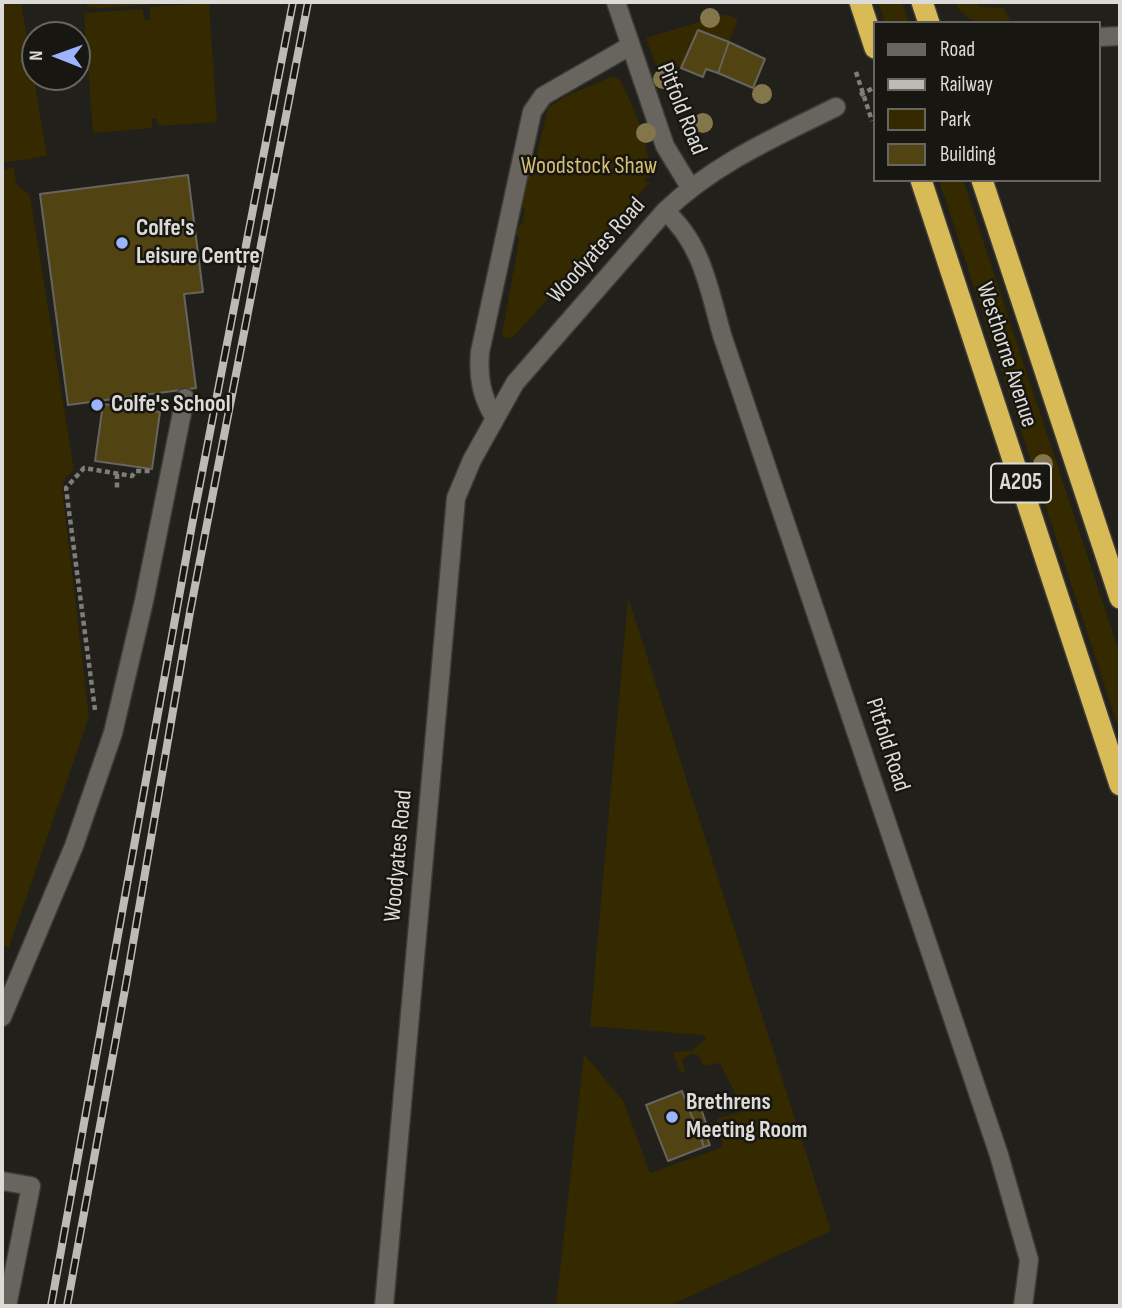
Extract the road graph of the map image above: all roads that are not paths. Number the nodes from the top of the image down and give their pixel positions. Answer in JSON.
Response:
{"nodes":[{"id":1,"x":616,"y":2,"type":"edge"},
{"id":2,"x":860,"y":2,"type":"edge"},
{"id":3,"x":922,"y":2,"type":"edge"},
{"id":4,"x":928,"y":21,"type":"edge"},
{"id":5,"x":1120,"y":36,"type":"edge"},
{"id":6,"x":1101,"y":37,"type":"edge"},
{"id":7,"x":874,"y":45,"type":"edge"},
{"id":8,"x":631,"y":46,"type":"junction"},
{"id":9,"x":836,"y":107,"type":"dead end"},
{"id":10,"x":922,"y":182,"type":"edge"},
{"id":11,"x":983,"y":182,"type":"edge"},
{"id":12,"x":690,"y":187,"type":"junction"},
{"id":13,"x":666,"y":211,"type":"junction"},
{"id":14,"x":186,"y":398,"type":"dead end"},
{"id":15,"x":494,"y":417,"type":"junction"},
{"id":16,"x":1120,"y":598,"type":"edge"},
{"id":17,"x":1120,"y":785,"type":"edge"},
{"id":18,"x":2,"y":1017,"type":"edge"},
{"id":19,"x":2,"y":1181,"type":"edge"},
{"id":20,"x":8,"y":1306,"type":"edge"},
{"id":21,"x":384,"y":1306,"type":"edge"},
{"id":22,"x":1023,"y":1306,"type":"edge"}],
"edges":[{"from":1,"to":8,"type":"street","name":"Pitfold Road"},
{"from":2,"to":7,"type":"highway"},
{"from":3,"to":4,"type":"highway"},
{"from":5,"to":6,"type":"street"},
{"from":8,"to":12,"type":"street","name":"Pitfold Road"},
{"from":8,"to":15,"type":"street"},
{"from":9,"to":12,"type":"street","name":"Woodyates Road"},
{"from":10,"to":17,"type":"highway","name":"Westhorne Avenue","number":"A205"},
{"from":11,"to":16,"type":"highway","name":"Westhorne Avenue","number":"A205"},
{"from":12,"to":13,"type":"street","name":"Woodyates Road"},
{"from":13,"to":15,"type":"street","name":"Woodyates Road"},
{"from":13,"to":22,"type":"street","name":"Pitfold Road"},
{"from":14,"to":18,"type":"street"},
{"from":15,"to":21,"type":"street","name":"Woodyates Road"},
{"from":19,"to":20,"type":"street"}]}
